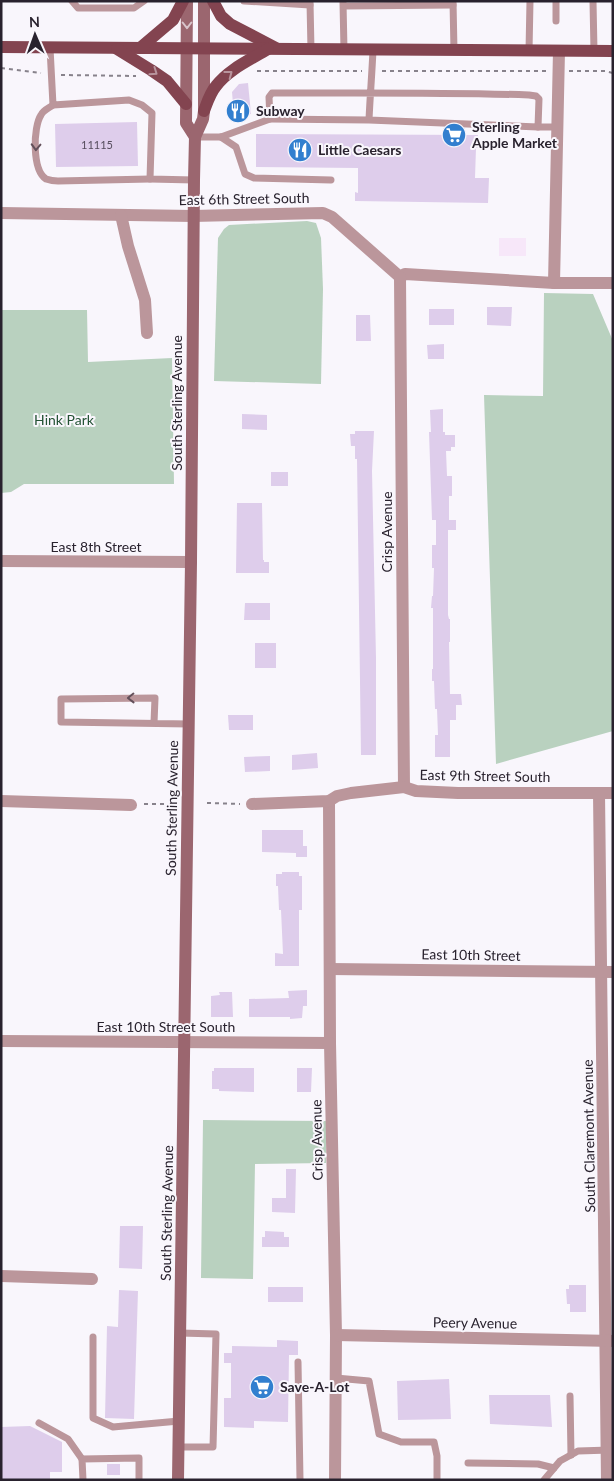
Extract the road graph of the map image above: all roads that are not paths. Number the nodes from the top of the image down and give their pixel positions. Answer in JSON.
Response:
{"nodes":[{"id":1,"x":72,"y":1,"type":"edge"},
{"id":2,"x":144,"y":1,"type":"edge"},
{"id":3,"x":185,"y":1,"type":"edge"},
{"id":4,"x":204,"y":1,"type":"edge"},
{"id":5,"x":213,"y":1,"type":"edge"},
{"id":6,"x":244,"y":1,"type":"edge"},
{"id":7,"x":530,"y":1,"type":"edge"},
{"id":8,"x":556,"y":1,"type":"edge"},
{"id":9,"x":593,"y":1,"type":"edge"},
{"id":10,"x":310,"y":3,"type":"edge"},
{"id":11,"x":344,"y":3,"type":"edge"},
{"id":12,"x":453,"y":3,"type":"edge"},
{"id":13,"x":80,"y":4,"type":"edge"},
{"id":14,"x":556,"y":21,"type":"dead end"},
{"id":15,"x":1,"y":47,"type":"edge"},
{"id":16,"x":50,"y":48,"type":"junction"},
{"id":17,"x":115,"y":48,"type":"junction"},
{"id":18,"x":140,"y":48,"type":"junction"},
{"id":19,"x":186,"y":49,"type":"junction"},
{"id":20,"x":204,"y":49,"type":"junction"},
{"id":21,"x":273,"y":49,"type":"junction"},
{"id":22,"x":311,"y":50,"type":"junction"},
{"id":23,"x":344,"y":50,"type":"junction"},
{"id":24,"x":373,"y":50,"type":"junction"},
{"id":25,"x":454,"y":51,"type":"junction"},
{"id":26,"x":529,"y":51,"type":"junction"},
{"id":27,"x":559,"y":51,"type":"junction"},
{"id":28,"x":594,"y":51,"type":"junction"},
{"id":29,"x":613,"y":51,"type":"edge"},
{"id":30,"x":370,"y":93,"type":"junction"},
{"id":31,"x":186,"y":104,"type":"junction"},
{"id":32,"x":53,"y":105,"type":"junction"},
{"id":33,"x":204,"y":111,"type":"junction"},
{"id":34,"x":270,"y":119,"type":"junction"},
{"id":35,"x":369,"y":120,"type":"junction"},
{"id":36,"x":538,"y":126,"type":"junction"},
{"id":37,"x":558,"y":127,"type":"junction"},
{"id":38,"x":195,"y":137,"type":"junction"},
{"id":39,"x":221,"y":137,"type":"junction"},
{"id":40,"x":150,"y":179,"type":"junction"},
{"id":41,"x":194,"y":180,"type":"junction"},
{"id":42,"x":331,"y":180,"type":"dead end"},
{"id":43,"x":1,"y":213,"type":"edge"},
{"id":44,"x":121,"y":215,"type":"junction"},
{"id":45,"x":193,"y":216,"type":"junction"},
{"id":46,"x":400,"y":277,"type":"junction"},
{"id":47,"x":554,"y":283,"type":"junction"},
{"id":48,"x":613,"y":283,"type":"edge"},
{"id":49,"x":148,"y":333,"type":"dead end"},
{"id":50,"x":1,"y":561,"type":"edge"},
{"id":51,"x":191,"y":562,"type":"junction"},
{"id":52,"x":154,"y":723,"type":"junction"},
{"id":53,"x":189,"y":724,"type":"junction"},
{"id":54,"x":404,"y":787,"type":"junction"},
{"id":55,"x":599,"y":793,"type":"junction"},
{"id":56,"x":613,"y":793,"type":"edge"},
{"id":57,"x":329,"y":800,"type":"junction"},
{"id":58,"x":1,"y":801,"type":"edge"},
{"id":59,"x":252,"y":804,"type":"road end"},
{"id":60,"x":131,"y":805,"type":"road end"},
{"id":61,"x":330,"y":969,"type":"junction"},
{"id":62,"x":607,"y":972,"type":"edge"},
{"id":63,"x":1,"y":1041,"type":"edge"},
{"id":64,"x":184,"y":1042,"type":"junction"},
{"id":65,"x":330,"y":1042,"type":"junction"},
{"id":66,"x":608,"y":1154,"type":"edge"},
{"id":67,"x":1,"y":1276,"type":"edge"},
{"id":68,"x":92,"y":1279,"type":"dead end"},
{"id":69,"x":180,"y":1333,"type":"junction"},
{"id":70,"x":336,"y":1335,"type":"junction"},
{"id":71,"x":93,"y":1337,"type":"dead end"},
{"id":72,"x":610,"y":1341,"type":"edge"},
{"id":73,"x":298,"y":1362,"type":"dead end"},
{"id":74,"x":336,"y":1378,"type":"junction"},
{"id":75,"x":610,"y":1387,"type":"edge"},
{"id":76,"x":570,"y":1396,"type":"dead end"},
{"id":77,"x":179,"y":1421,"type":"junction"},
{"id":78,"x":39,"y":1423,"type":"dead end"},
{"id":79,"x":179,"y":1447,"type":"junction"},
{"id":80,"x":610,"y":1450,"type":"edge"},
{"id":81,"x":571,"y":1455,"type":"junction"},
{"id":82,"x":82,"y":1459,"type":"junction"},
{"id":83,"x":468,"y":1463,"type":"dead end"},
{"id":84,"x":554,"y":1468,"type":"junction"},
{"id":85,"x":83,"y":1480,"type":"edge"},
{"id":86,"x":139,"y":1480,"type":"edge"},
{"id":87,"x":178,"y":1480,"type":"edge"},
{"id":88,"x":300,"y":1480,"type":"edge"},
{"id":89,"x":335,"y":1480,"type":"edge"},
{"id":90,"x":438,"y":1480,"type":"edge"},
{"id":91,"x":544,"y":1480,"type":"edge"},
{"id":92,"x":607,"y":1480,"type":"edge"}],
"edges":[{"from":1,"to":13,"type":"lane"},
{"from":2,"to":13,"type":"lane"},
{"from":3,"to":18,"type":"main road"},
{"from":3,"to":19,"type":"main road","name":"South Sterling Avenue","one_way":true},
{"from":4,"to":20,"type":"main road","name":"South Sterling Avenue"},
{"from":5,"to":21,"type":"main road"},
{"from":6,"to":10,"type":"lane"},
{"from":7,"to":26,"type":"lane"},
{"from":8,"to":14,"type":"lane"},
{"from":9,"to":28,"type":"lane"},
{"from":10,"to":22,"type":"lane"},
{"from":11,"to":12,"type":"lane"},
{"from":11,"to":23,"type":"lane"},
{"from":12,"to":25,"type":"lane"},
{"from":15,"to":16,"type":"main road"},
{"from":16,"to":17,"type":"main road"},
{"from":16,"to":32,"type":"lane"},
{"from":17,"to":18,"type":"main road"},
{"from":17,"to":31,"type":"main road","one_way":true},
{"from":18,"to":19,"type":"main road"},
{"from":19,"to":20,"type":"main road"},
{"from":19,"to":31,"type":"main road","name":"South Sterling Avenue"},
{"from":20,"to":21,"type":"main road"},
{"from":20,"to":33,"type":"main road","name":"South Sterling Avenue"},
{"from":21,"to":22,"type":"main road"},
{"from":33,"to":21,"type":"main road","one_way":true},
{"from":22,"to":23,"type":"main road"},
{"from":23,"to":24,"type":"main road"},
{"from":24,"to":25,"type":"main road"},
{"from":24,"to":30,"type":"lane"},
{"from":25,"to":26,"type":"main road"},
{"from":26,"to":27,"type":"main road"},
{"from":27,"to":28,"type":"main road"},
{"from":27,"to":37,"type":"street"},
{"from":28,"to":29,"type":"main road"},
{"from":30,"to":34,"type":"lane"},
{"from":30,"to":35,"type":"lane"},
{"from":30,"to":36,"type":"lane"},
{"from":31,"to":38,"type":"main road","name":"South Sterling Avenue"},
{"from":32,"to":40,"type":"lane"},
{"from":32,"to":40,"type":"lane","one_way":true},
{"from":33,"to":38,"type":"main road","name":"South Sterling Avenue"},
{"from":34,"to":35,"type":"lane"},
{"from":34,"to":39,"type":"lane"},
{"from":35,"to":36,"type":"lane"},
{"from":36,"to":37,"type":"lane"},
{"from":37,"to":47,"type":"street"},
{"from":38,"to":39,"type":"lane"},
{"from":38,"to":41,"type":"main road","name":"South Sterling Avenue"},
{"from":39,"to":42,"type":"lane"},
{"from":40,"to":41,"type":"lane"},
{"from":41,"to":45,"type":"main road","name":"South Sterling Avenue"},
{"from":43,"to":44,"type":"street","name":"East 6th Street South"},
{"from":44,"to":45,"type":"street","name":"East 6th Street South"},
{"from":44,"to":49,"type":"street"},
{"from":45,"to":46,"type":"street","name":"East 6th Street South"},
{"from":45,"to":51,"type":"main road","name":"South Sterling Avenue"},
{"from":46,"to":47,"type":"street"},
{"from":46,"to":54,"type":"street","name":"Crisp Avenue"},
{"from":47,"to":48,"type":"street"},
{"from":50,"to":51,"type":"street","name":"East 8th Street"},
{"from":51,"to":53,"type":"main road","name":"South Sterling Avenue"},
{"from":52,"to":52,"type":"lane","one_way":true},
{"from":52,"to":53,"type":"lane"},
{"from":53,"to":64,"type":"main road","name":"South Sterling Avenue"},
{"from":54,"to":55,"type":"street","name":"East 9th Street South"},
{"from":54,"to":57,"type":"street","name":"East 9th Street South"},
{"from":55,"to":56,"type":"street","name":"East 9th Street South"},
{"from":55,"to":62,"type":"street","name":"South Claremont Avenue"},
{"from":57,"to":59,"type":"street","name":"East 9th Street South"},
{"from":57,"to":61,"type":"street","name":"Crisp Avenue"},
{"from":58,"to":60,"type":"street"},
{"from":61,"to":62,"type":"street","name":"East 10th Street"},
{"from":61,"to":65,"type":"street","name":"Crisp Avenue"},
{"from":62,"to":66,"type":"street","name":"South Claremont Avenue"},
{"from":63,"to":64,"type":"street","name":"East 10th Street South"},
{"from":64,"to":65,"type":"street","name":"East 10th Street South"},
{"from":64,"to":69,"type":"main road","name":"South Sterling Avenue"},
{"from":65,"to":70,"type":"street","name":"Crisp Avenue"},
{"from":66,"to":72,"type":"street","name":"South Claremont Avenue"},
{"from":67,"to":68,"type":"street"},
{"from":69,"to":77,"type":"main road","name":"South Sterling Avenue"},
{"from":69,"to":79,"type":"lane"},
{"from":70,"to":72,"type":"street","name":"Peery Avenue"},
{"from":70,"to":74,"type":"street","name":"Crisp Avenue"},
{"from":71,"to":77,"type":"lane"},
{"from":72,"to":75,"type":"street","name":"South Claremont Avenue"},
{"from":73,"to":88,"type":"lane"},
{"from":74,"to":89,"type":"street","name":"Crisp Avenue"},
{"from":74,"to":90,"type":"lane"},
{"from":75,"to":80,"type":"street","name":"South Claremont Avenue"},
{"from":76,"to":81,"type":"lane"},
{"from":77,"to":79,"type":"main road","name":"South Sterling Avenue"},
{"from":78,"to":82,"type":"lane"},
{"from":79,"to":87,"type":"main road","name":"South Sterling Avenue"},
{"from":80,"to":81,"type":"lane"},
{"from":80,"to":92,"type":"street","name":"South Claremont Avenue"},
{"from":81,"to":84,"type":"lane"},
{"from":82,"to":85,"type":"lane"},
{"from":82,"to":86,"type":"lane"},
{"from":83,"to":84,"type":"lane"},
{"from":84,"to":91,"type":"lane"}]}
